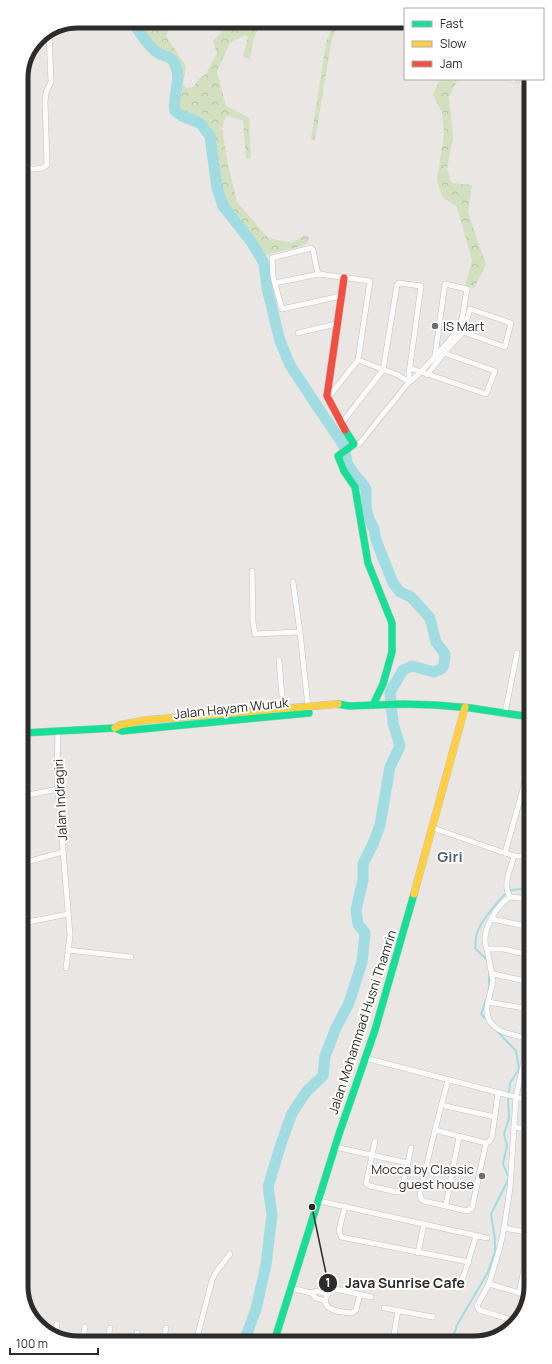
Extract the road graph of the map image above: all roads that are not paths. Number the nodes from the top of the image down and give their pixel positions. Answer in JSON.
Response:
{"nodes":[{"id":1,"x":49,"y":37,"type":"edge"},
{"id":2,"x":28,"y":167,"type":"edge"},
{"id":3,"x":319,"y":274,"type":"junction"},
{"id":4,"x":344,"y":278,"type":"junction"},
{"id":5,"x":275,"y":283,"type":"junction"},
{"id":6,"x":341,"y":296,"type":"junction"},
{"id":7,"x":336,"y":324,"type":"junction"},
{"id":8,"x":457,"y":330,"type":"junction"},
{"id":9,"x":298,"y":332,"type":"dead end"},
{"id":10,"x":463,"y":332,"type":"junction"},
{"id":11,"x":444,"y":353,"type":"junction"},
{"id":12,"x":436,"y":355,"type":"junction"},
{"id":13,"x":358,"y":360,"type":"junction"},
{"id":14,"x":410,"y":368,"type":"junction"},
{"id":15,"x":383,"y":370,"type":"junction"},
{"id":16,"x":420,"y":372,"type":"junction"},
{"id":17,"x":427,"y":375,"type":"junction"},
{"id":18,"x":409,"y":382,"type":"junction"},
{"id":19,"x":328,"y":398,"type":"junction"},
{"id":20,"x":341,"y":424,"type":"junction"},
{"id":21,"x":352,"y":446,"type":"junction"},
{"id":22,"x":252,"y":571,"type":"dead end"},
{"id":23,"x":293,"y":582,"type":"dead end"},
{"id":24,"x":300,"y":632,"type":"junction"},
{"id":25,"x":517,"y":653,"type":"dead end"},
{"id":26,"x":279,"y":660,"type":"dead end"},
{"id":27,"x":376,"y":705,"type":"junction"},
{"id":28,"x":349,"y":706,"type":"junction"},
{"id":29,"x":308,"y":707,"type":"junction"},
{"id":30,"x":465,"y":707,"type":"junction"},
{"id":31,"x":283,"y":708,"type":"junction"},
{"id":32,"x":505,"y":713,"type":"junction"},
{"id":33,"x":524,"y":716,"type":"edge"},
{"id":34,"x":115,"y":728,"type":"junction"},
{"id":35,"x":58,"y":731,"type":"junction"},
{"id":36,"x":28,"y":733,"type":"edge"},
{"id":37,"x":524,"y":785,"type":"edge"},
{"id":38,"x":58,"y":789,"type":"junction"},
{"id":39,"x":28,"y":795,"type":"edge"},
{"id":40,"x":432,"y":828,"type":"junction"},
{"id":41,"x":63,"y":852,"type":"junction"},
{"id":42,"x":505,"y":853,"type":"junction"},
{"id":43,"x":514,"y":856,"type":"junction"},
{"id":44,"x":524,"y":856,"type":"edge"},
{"id":45,"x":28,"y":862,"type":"edge"},
{"id":46,"x":509,"y":895,"type":"junction"},
{"id":47,"x":524,"y":898,"type":"edge"},
{"id":48,"x":68,"y":914,"type":"junction"},
{"id":49,"x":492,"y":919,"type":"junction"},
{"id":50,"x":28,"y":922,"type":"edge"},
{"id":51,"x":524,"y":926,"type":"edge"},
{"id":52,"x":488,"y":949,"type":"junction"},
{"id":53,"x":68,"y":950,"type":"junction"},
{"id":54,"x":524,"y":954,"type":"edge"},
{"id":55,"x":132,"y":957,"type":"dead end"},
{"id":56,"x":66,"y":968,"type":"dead end"},
{"id":57,"x":493,"y":974,"type":"junction"},
{"id":58,"x":524,"y":981,"type":"edge"},
{"id":59,"x":488,"y":1002,"type":"junction"},
{"id":60,"x":524,"y":1008,"type":"edge"},
{"id":61,"x":524,"y":1037,"type":"edge"},
{"id":62,"x":365,"y":1058,"type":"junction"},
{"id":63,"x":524,"y":1063,"type":"edge"},
{"id":64,"x":522,"y":1071,"type":"joint"},
{"id":65,"x":448,"y":1080,"type":"junction"},
{"id":66,"x":500,"y":1093,"type":"junction"},
{"id":67,"x":515,"y":1097,"type":"junction"},
{"id":68,"x":524,"y":1099,"type":"edge"},
{"id":69,"x":441,"y":1105,"type":"junction"},
{"id":70,"x":495,"y":1117,"type":"junction"},
{"id":71,"x":514,"y":1127,"type":"junction"},
{"id":72,"x":524,"y":1129,"type":"edge"},
{"id":73,"x":435,"y":1130,"type":"junction"},
{"id":74,"x":459,"y":1137,"type":"junction"},
{"id":75,"x":375,"y":1141,"type":"dead end"},
{"id":76,"x":486,"y":1143,"type":"junction"},
{"id":77,"x":335,"y":1147,"type":"junction"},
{"id":78,"x":412,"y":1148,"type":"dead end"},
{"id":79,"x":372,"y":1155,"type":"junction"},
{"id":80,"x":408,"y":1163,"type":"junction"},
{"id":81,"x":319,"y":1201,"type":"junction"},
{"id":82,"x":446,"y":1205,"type":"junction"},
{"id":83,"x":345,"y":1206,"type":"junction"},
{"id":84,"x":424,"y":1224,"type":"junction"},
{"id":85,"x":504,"y":1228,"type":"junction"},
{"id":86,"x":524,"y":1232,"type":"edge"},
{"id":87,"x":476,"y":1236,"type":"junction"},
{"id":88,"x":487,"y":1238,"type":"dead end"},
{"id":89,"x":418,"y":1253,"type":"junction"},
{"id":90,"x":230,"y":1254,"type":"dead end"},
{"id":91,"x":469,"y":1262,"type":"junction"},
{"id":92,"x":524,"y":1270,"type":"edge"},
{"id":93,"x":489,"y":1284,"type":"junction"},
{"id":94,"x":291,"y":1288,"type":"junction"},
{"id":95,"x":458,"y":1289,"type":"dead end"},
{"id":96,"x":311,"y":1293,"type":"junction"},
{"id":97,"x":519,"y":1293,"type":"junction"},
{"id":98,"x":328,"y":1294,"type":"junction"},
{"id":99,"x":360,"y":1294,"type":"junction"},
{"id":100,"x":524,"y":1294,"type":"edge"},
{"id":101,"x":371,"y":1297,"type":"dead end"},
{"id":102,"x":325,"y":1301,"type":"junction"},
{"id":103,"x":384,"y":1308,"type":"dead end"},
{"id":104,"x":398,"y":1310,"type":"junction"},
{"id":105,"x":433,"y":1317,"type":"dead end"},
{"id":106,"x":511,"y":1320,"type":"edge"},
{"id":107,"x":57,"y":1324,"type":"dead end"},
{"id":108,"x":84,"y":1327,"type":"dead end"},
{"id":109,"x":110,"y":1328,"type":"dead end"},
{"id":110,"x":166,"y":1328,"type":"dead end"},
{"id":111,"x":56,"y":1330,"type":"edge"},
{"id":112,"x":138,"y":1333,"type":"dead end"},
{"id":113,"x":83,"y":1336,"type":"edge"},
{"id":114,"x":108,"y":1336,"type":"edge"},
{"id":115,"x":137,"y":1336,"type":"edge"},
{"id":116,"x":164,"y":1336,"type":"edge"},
{"id":117,"x":198,"y":1336,"type":"edge"},
{"id":118,"x":276,"y":1336,"type":"edge"},
{"id":119,"x":394,"y":1336,"type":"edge"}],
"edges":[{"from":1,"to":2,"type":"street"},
{"from":3,"to":4,"type":"street"},
{"from":3,"to":5,"type":"street"},
{"from":3,"to":5,"type":"street"},
{"from":4,"to":6,"type":"main road"},
{"from":4,"to":13,"type":"street"},
{"from":5,"to":6,"type":"street"},
{"from":6,"to":7,"type":"main road"},
{"from":7,"to":9,"type":"street"},
{"from":7,"to":19,"type":"main road"},
{"from":8,"to":10,"type":"street"},
{"from":8,"to":12,"type":"street"},
{"from":8,"to":12,"type":"street"},
{"from":10,"to":10,"type":"street"},
{"from":10,"to":11,"type":"street"},
{"from":11,"to":17,"type":"street"},
{"from":11,"to":17,"type":"street"},
{"from":12,"to":16,"type":"street"},
{"from":13,"to":15,"type":"street"},
{"from":13,"to":19,"type":"street"},
{"from":14,"to":15,"type":"street"},
{"from":14,"to":16,"type":"street"},
{"from":14,"to":18,"type":"street"},
{"from":15,"to":18,"type":"street"},
{"from":15,"to":20,"type":"street"},
{"from":16,"to":17,"type":"street"},
{"from":16,"to":18,"type":"street"},
{"from":18,"to":21,"type":"street"},
{"from":19,"to":20,"type":"main road"},
{"from":20,"to":21,"type":"main road"},
{"from":21,"to":27,"type":"main road"},
{"from":22,"to":24,"type":"street"},
{"from":23,"to":24,"type":"street"},
{"from":24,"to":29,"type":"street"},
{"from":25,"to":32,"type":"street"},
{"from":26,"to":31,"type":"street"},
{"from":27,"to":28,"type":"main road","name":"Jalan Hayam Wuruk"},
{"from":27,"to":30,"type":"main road","name":"Jalan Hayam Wuruk"},
{"from":28,"to":29,"type":"main road","name":"Jalan Hayam Wuruk"},
{"from":28,"to":34,"type":"main road","name":"Jalan Hayam Wuruk"},
{"from":29,"to":31,"type":"main road","name":"Jalan Hayam Wuruk"},
{"from":30,"to":32,"type":"main road","name":"Jalan Hayam Wuruk"},
{"from":30,"to":40,"type":"main road","name":"Jalan Mohammad Husni Thamrin"},
{"from":31,"to":34,"type":"main road","name":"Jalan Hayam Wuruk"},
{"from":32,"to":33,"type":"main road","name":"Jalan Hayam Wuruk"},
{"from":34,"to":35,"type":"main road","name":"Jalan Hayam Wuruk"},
{"from":35,"to":36,"type":"main road","name":"Jalan Hayam Wuruk"},
{"from":35,"to":38,"type":"street","name":"Jalan Indragiri"},
{"from":37,"to":42,"type":"street"},
{"from":38,"to":39,"type":"street"},
{"from":38,"to":41,"type":"street","name":"Jalan Indragiri"},
{"from":40,"to":42,"type":"street"},
{"from":40,"to":62,"type":"main road","name":"Jalan Mohammad Husni Thamrin"},
{"from":41,"to":45,"type":"street","name":"Jalan Indragiri"},
{"from":41,"to":48,"type":"street"},
{"from":42,"to":43,"type":"street"},
{"from":43,"to":44,"type":"street"},
{"from":43,"to":46,"type":"street"},
{"from":46,"to":47,"type":"street"},
{"from":46,"to":49,"type":"street"},
{"from":48,"to":50,"type":"street"},
{"from":48,"to":53,"type":"street"},
{"from":49,"to":51,"type":"street"},
{"from":49,"to":52,"type":"street"},
{"from":52,"to":54,"type":"street"},
{"from":52,"to":57,"type":"street"},
{"from":53,"to":55,"type":"street"},
{"from":53,"to":56,"type":"street"},
{"from":57,"to":58,"type":"street"},
{"from":57,"to":59,"type":"street"},
{"from":59,"to":60,"type":"street"},
{"from":59,"to":61,"type":"street"},
{"from":62,"to":65,"type":"street"},
{"from":62,"to":77,"type":"main road","name":"Jalan Mohammad Husni Thamrin"},
{"from":63,"to":64,"type":"street"},
{"from":64,"to":67,"type":"street"},
{"from":65,"to":66,"type":"street"},
{"from":65,"to":69,"type":"street"},
{"from":66,"to":67,"type":"street"},
{"from":66,"to":70,"type":"street"},
{"from":67,"to":68,"type":"street"},
{"from":67,"to":71,"type":"street"},
{"from":69,"to":70,"type":"street"},
{"from":69,"to":73,"type":"street"},
{"from":70,"to":76,"type":"street"},
{"from":71,"to":72,"type":"street"},
{"from":71,"to":85,"type":"street"},
{"from":73,"to":74,"type":"street"},
{"from":73,"to":82,"type":"street"},
{"from":74,"to":76,"type":"street"},
{"from":74,"to":82,"type":"street"},
{"from":75,"to":79,"type":"street"},
{"from":76,"to":82,"type":"street"},
{"from":77,"to":79,"type":"street"},
{"from":77,"to":81,"type":"main road","name":"Jalan Mohammad Husni Thamrin"},
{"from":78,"to":80,"type":"street"},
{"from":79,"to":80,"type":"street"},
{"from":79,"to":80,"type":"street"},
{"from":81,"to":83,"type":"street"},
{"from":81,"to":94,"type":"main road","name":"Jalan Mohammad Husni Thamrin"},
{"from":83,"to":84,"type":"street"},
{"from":83,"to":89,"type":"street"},
{"from":84,"to":87,"type":"street"},
{"from":84,"to":89,"type":"street"},
{"from":85,"to":86,"type":"street"},
{"from":85,"to":93,"type":"street"},
{"from":87,"to":88,"type":"street"},
{"from":87,"to":91,"type":"street"},
{"from":89,"to":91,"type":"street"},
{"from":90,"to":117,"type":"street"},
{"from":91,"to":95,"type":"street"},
{"from":92,"to":97,"type":"street"},
{"from":93,"to":97,"type":"street"},
{"from":93,"to":106,"type":"street"},
{"from":94,"to":96,"type":"street"},
{"from":94,"to":118,"type":"main road","name":"Jalan Mohammad Husni Thamrin"},
{"from":96,"to":98,"type":"street"},
{"from":96,"to":102,"type":"street"},
{"from":97,"to":100,"type":"street"},
{"from":98,"to":99,"type":"street"},
{"from":98,"to":102,"type":"street"},
{"from":99,"to":101,"type":"street"},
{"from":99,"to":102,"type":"street"},
{"from":103,"to":104,"type":"street"},
{"from":104,"to":105,"type":"street"},
{"from":104,"to":119,"type":"street"},
{"from":107,"to":111,"type":"street"},
{"from":108,"to":113,"type":"street"},
{"from":109,"to":114,"type":"street"},
{"from":110,"to":116,"type":"street"},
{"from":112,"to":115,"type":"street"}]}
